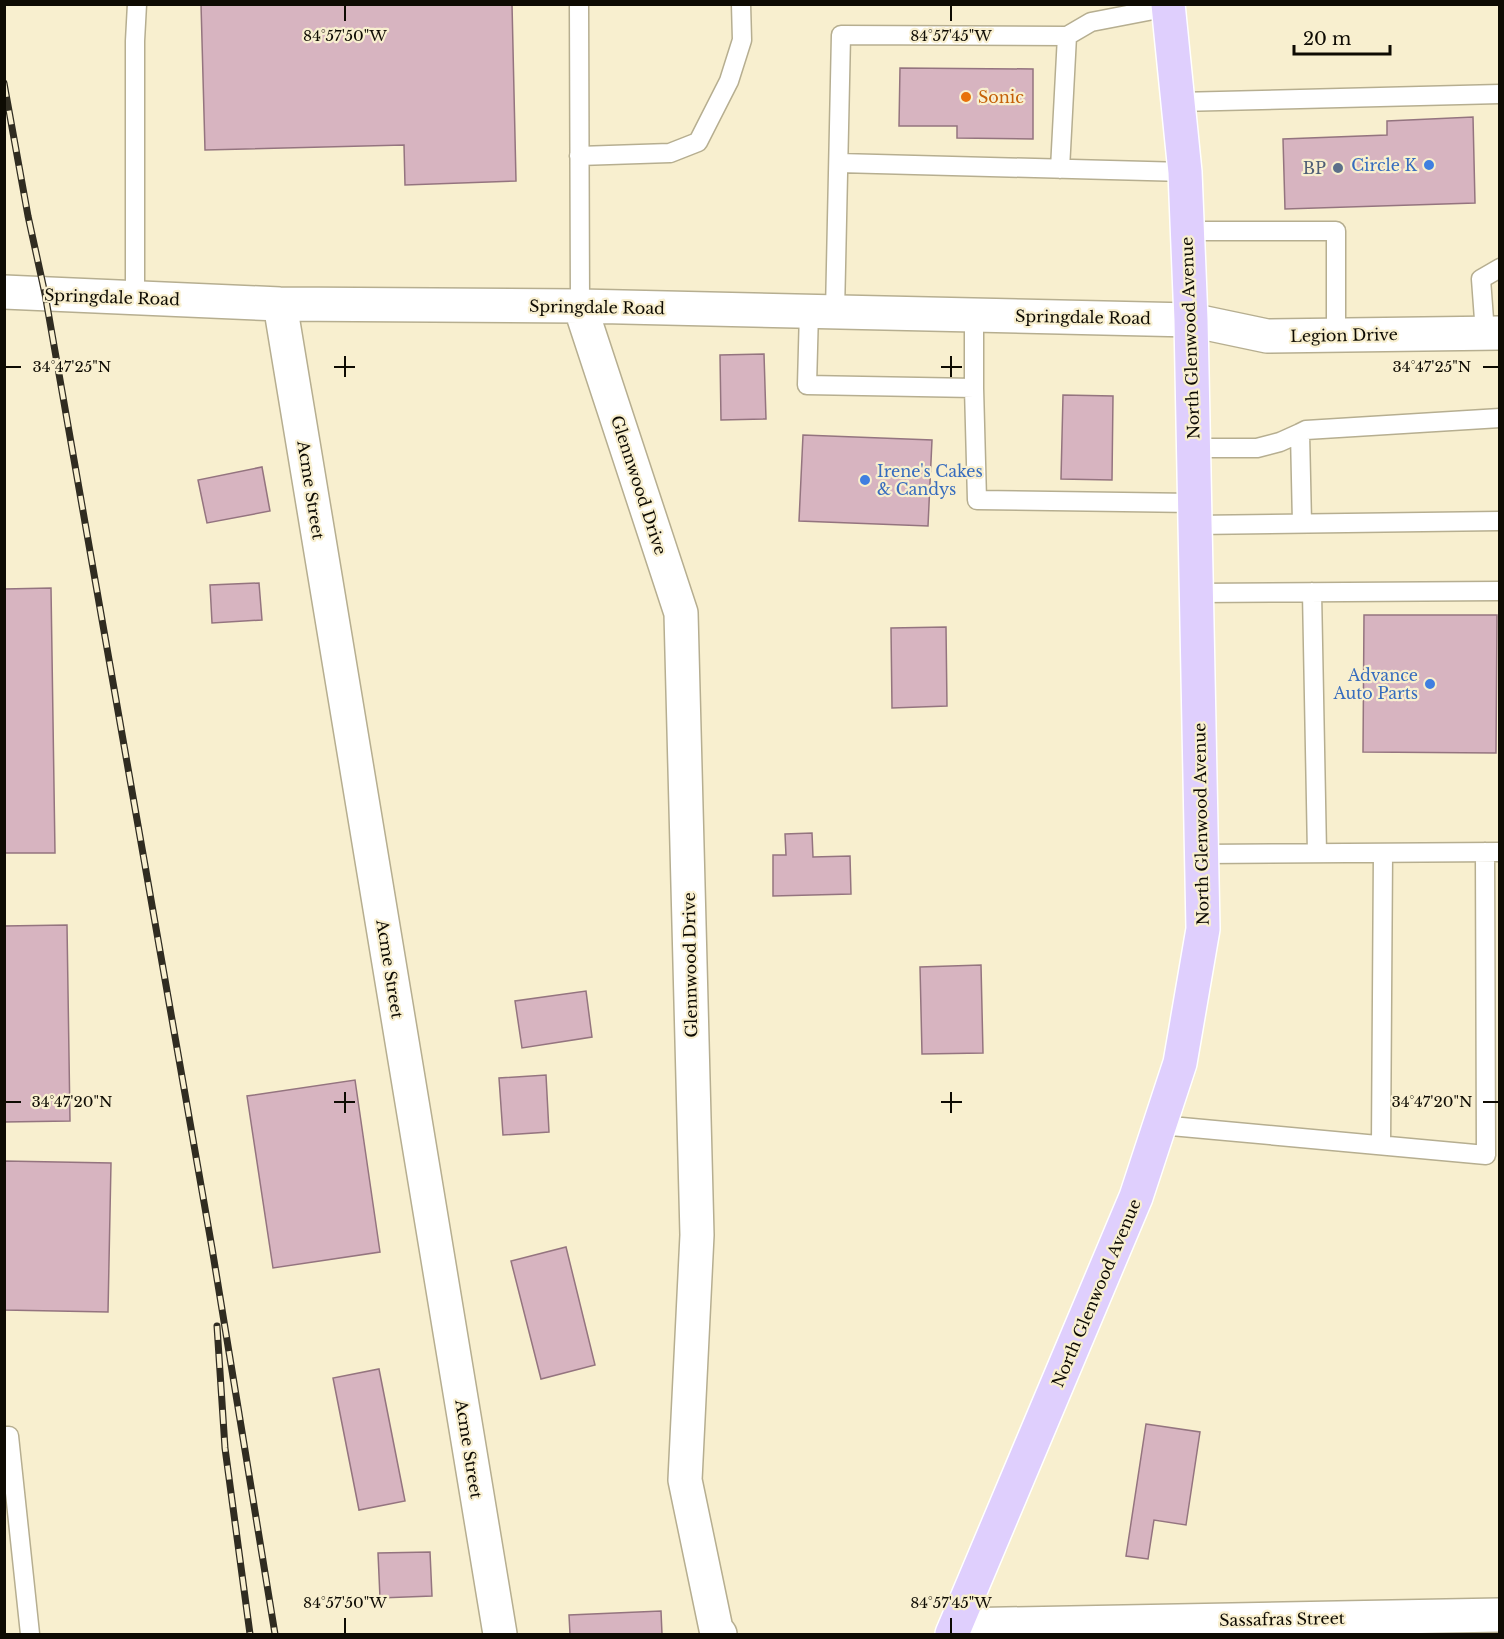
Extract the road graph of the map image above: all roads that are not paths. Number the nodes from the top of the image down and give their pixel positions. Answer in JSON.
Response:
{"nodes":[{"id":1,"x":137,"y":4,"type":"edge"},
{"id":2,"x":579,"y":4,"type":"edge"},
{"id":3,"x":741,"y":4,"type":"edge"},
{"id":4,"x":1169,"y":6,"type":"edge"},
{"id":5,"x":1067,"y":36,"type":"junction"},
{"id":6,"x":1500,"y":94,"type":"edge"},
{"id":7,"x":1178,"y":102,"type":"junction"},
{"id":8,"x":579,"y":156,"type":"junction"},
{"id":9,"x":838,"y":164,"type":"junction"},
{"id":10,"x":1060,"y":169,"type":"junction"},
{"id":11,"x":1185,"y":172,"type":"junction"},
{"id":12,"x":1187,"y":231,"type":"junction"},
{"id":13,"x":1500,"y":268,"type":"edge"},
{"id":14,"x":4,"y":292,"type":"edge"},
{"id":15,"x":135,"y":298,"type":"junction"},
{"id":16,"x":280,"y":304,"type":"junction"},
{"id":17,"x":580,"y":306,"type":"junction"},
{"id":18,"x":822,"y":311,"type":"junction"},
{"id":19,"x":974,"y":315,"type":"junction"},
{"id":20,"x":1191,"y":320,"type":"junction"},
{"id":21,"x":1492,"y":333,"type":"edge"},
{"id":22,"x":1336,"y":335,"type":"junction"},
{"id":23,"x":974,"y":388,"type":"junction"},
{"id":24,"x":1500,"y":418,"type":"edge"},
{"id":25,"x":1300,"y":433,"type":"junction"},
{"id":26,"x":1193,"y":448,"type":"junction"},
{"id":27,"x":1194,"y":514,"type":"junction"},
{"id":28,"x":1500,"y":521,"type":"edge"},
{"id":29,"x":1302,"y":524,"type":"junction"},
{"id":30,"x":1500,"y":591,"type":"edge"},
{"id":31,"x":1312,"y":592,"type":"junction"},
{"id":32,"x":1196,"y":593,"type":"junction"},
{"id":33,"x":1492,"y":852,"type":"edge"},
{"id":34,"x":1317,"y":853,"type":"junction"},
{"id":35,"x":1383,"y":853,"type":"junction"},
{"id":36,"x":1202,"y":854,"type":"junction"},
{"id":37,"x":1160,"y":1125,"type":"junction"},
{"id":38,"x":1382,"y":1146,"type":"junction"},
{"id":39,"x":4,"y":1436,"type":"edge"},
{"id":40,"x":1500,"y":1615,"type":"edge"},
{"id":41,"x":1410,"y":1625,"type":"edge"},
{"id":42,"x":955,"y":1630,"type":"edge"},
{"id":43,"x":30,"y":1635,"type":"edge"},
{"id":44,"x":500,"y":1635,"type":"edge"},
{"id":45,"x":720,"y":1635,"type":"edge"}],
"edges":[{"from":1,"to":15,"type":"lane"},
{"from":2,"to":8,"type":"lane"},
{"from":3,"to":8,"type":"lane"},
{"from":4,"to":5,"type":"lane"},
{"from":4,"to":7,"type":"main road","name":"North Glenwood Avenue"},
{"from":5,"to":9,"type":"lane"},
{"from":5,"to":10,"type":"lane"},
{"from":6,"to":7,"type":"lane"},
{"from":7,"to":11,"type":"main road","name":"North Glenwood Avenue"},
{"from":8,"to":17,"type":"lane"},
{"from":9,"to":10,"type":"lane"},
{"from":9,"to":18,"type":"lane"},
{"from":10,"to":11,"type":"lane"},
{"from":11,"to":12,"type":"main road","name":"North Glenwood Avenue"},
{"from":12,"to":20,"type":"main road","name":"North Glenwood Avenue"},
{"from":12,"to":22,"type":"lane"},
{"from":13,"to":21,"type":"lane"},
{"from":14,"to":15,"type":"street","name":"Springdale Road"},
{"from":15,"to":16,"type":"street","name":"Springdale Road"},
{"from":16,"to":17,"type":"street","name":"Springdale Road"},
{"from":16,"to":44,"type":"street","name":"Acme Street"},
{"from":17,"to":18,"type":"street","name":"Springdale Road"},
{"from":17,"to":45,"type":"street","name":"Glennwood Drive"},
{"from":18,"to":19,"type":"street","name":"Springdale Road"},
{"from":18,"to":23,"type":"lane"},
{"from":19,"to":20,"type":"street","name":"Springdale Road"},
{"from":19,"to":23,"type":"lane"},
{"from":20,"to":22,"type":"street","name":"Legion Drive"},
{"from":20,"to":26,"type":"main road","name":"North Glenwood Avenue"},
{"from":21,"to":22,"type":"street","name":"Legion Drive"},
{"from":23,"to":27,"type":"lane"},
{"from":24,"to":25,"type":"lane"},
{"from":25,"to":26,"type":"lane"},
{"from":25,"to":29,"type":"lane"},
{"from":26,"to":27,"type":"main road","name":"North Glenwood Avenue"},
{"from":27,"to":29,"type":"lane"},
{"from":27,"to":32,"type":"main road","name":"North Glenwood Avenue"},
{"from":28,"to":29,"type":"lane"},
{"from":30,"to":31,"type":"lane"},
{"from":31,"to":32,"type":"lane"},
{"from":31,"to":34,"type":"lane"},
{"from":32,"to":36,"type":"main road","name":"North Glenwood Avenue"},
{"from":33,"to":35,"type":"lane"},
{"from":33,"to":38,"type":"lane"},
{"from":34,"to":35,"type":"lane"},
{"from":34,"to":36,"type":"lane"},
{"from":35,"to":38,"type":"lane"},
{"from":36,"to":37,"type":"main road","name":"North Glenwood Avenue"},
{"from":37,"to":38,"type":"lane"},
{"from":37,"to":42,"type":"main road","name":"North Glenwood Avenue"},
{"from":39,"to":43,"type":"lane"},
{"from":40,"to":41,"type":"street","name":"Sassafras Street"},
{"from":41,"to":42,"type":"street","name":"Sassafras Street"}]}
